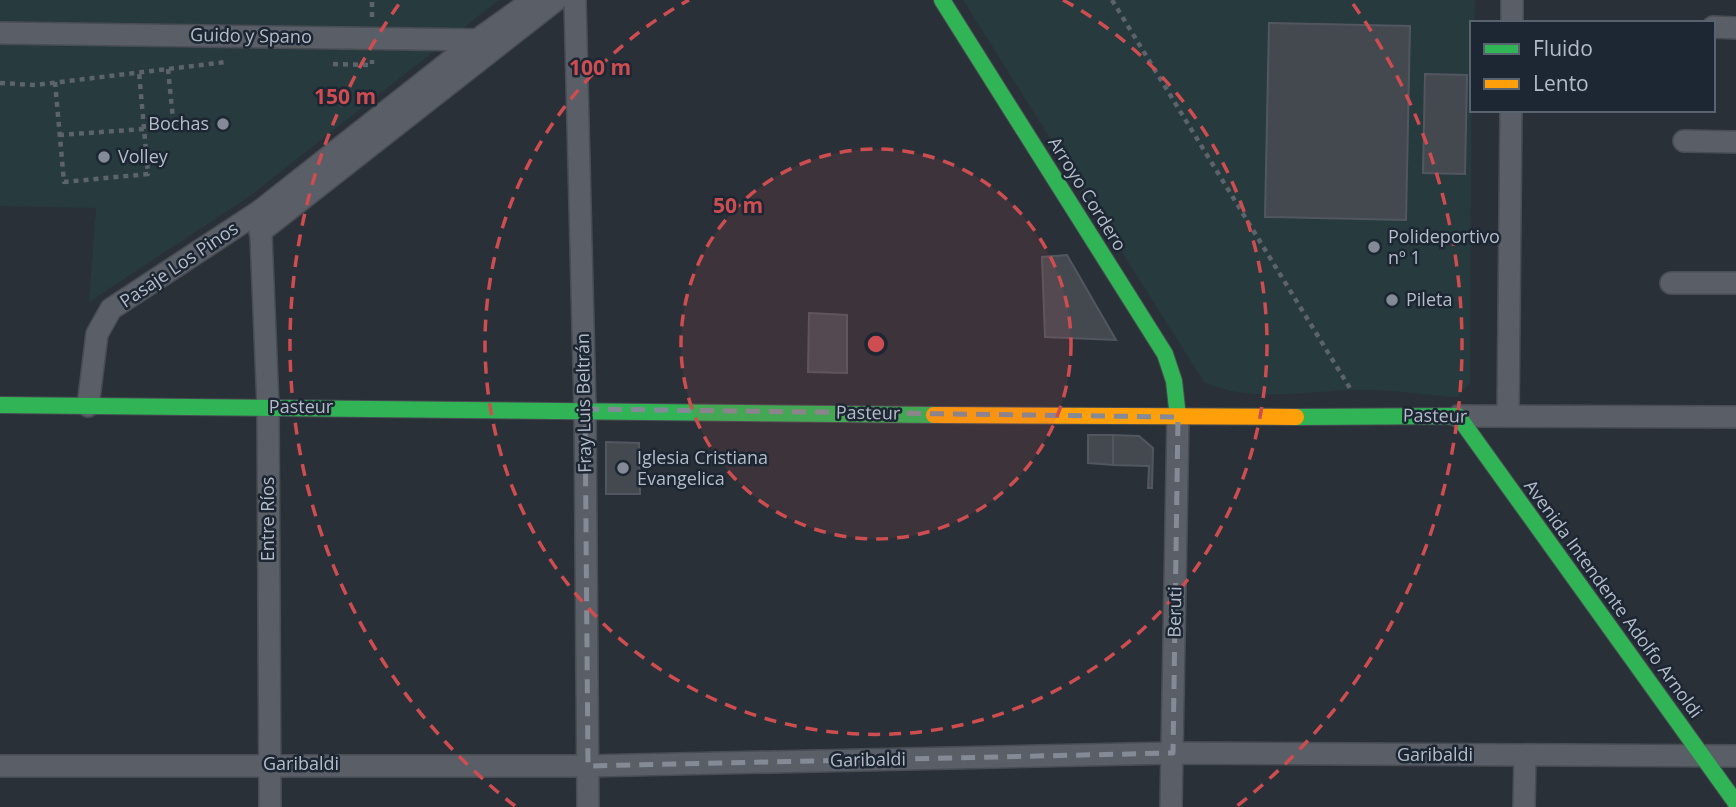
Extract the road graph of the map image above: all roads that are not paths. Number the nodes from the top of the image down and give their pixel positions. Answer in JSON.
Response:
{"nodes":[{"id":1,"x":533,"y":0,"type":"edge"},
{"id":2,"x":556,"y":0,"type":"edge"},
{"id":3,"x":575,"y":0,"type":"edge"},
{"id":4,"x":942,"y":0,"type":"edge"},
{"id":5,"x":1512,"y":0,"type":"edge"},
{"id":6,"x":1512,"y":21,"type":"edge"},
{"id":7,"x":1715,"y":27,"type":"edge"},
{"id":8,"x":1736,"y":28,"type":"edge"},
{"id":9,"x":0,"y":33,"type":"edge"},
{"id":10,"x":477,"y":40,"type":"junction"},
{"id":11,"x":501,"y":40,"type":"junction"},
{"id":12,"x":1511,"y":112,"type":"edge"},
{"id":13,"x":1684,"y":141,"type":"dead end"},
{"id":14,"x":1736,"y":142,"type":"edge"},
{"id":15,"x":260,"y":221,"type":"junction"},
{"id":16,"x":1671,"y":283,"type":"dead end"},
{"id":17,"x":1736,"y":283,"type":"edge"},
{"id":18,"x":0,"y":405,"type":"edge"},
{"id":19,"x":88,"y":406,"type":"junction"},
{"id":20,"x":268,"y":407,"type":"junction"},
{"id":21,"x":585,"y":409,"type":"junction"},
{"id":22,"x":1508,"y":415,"type":"junction"},
{"id":23,"x":1458,"y":416,"type":"junction"},
{"id":24,"x":1178,"y":417,"type":"junction"},
{"id":25,"x":1736,"y":417,"type":"edge"},
{"id":26,"x":1173,"y":753,"type":"junction"},
{"id":27,"x":1525,"y":756,"type":"junction"},
{"id":28,"x":1702,"y":756,"type":"junction"},
{"id":29,"x":1736,"y":757,"type":"edge"},
{"id":30,"x":270,"y":764,"type":"junction"},
{"id":31,"x":0,"y":766,"type":"edge"},
{"id":32,"x":588,"y":766,"type":"junction"},
{"id":33,"x":1736,"y":803,"type":"edge"},
{"id":34,"x":270,"y":807,"type":"edge"},
{"id":35,"x":588,"y":807,"type":"edge"},
{"id":36,"x":1171,"y":807,"type":"edge"},
{"id":37,"x":1524,"y":807,"type":"edge"}],
"edges":[{"from":1,"to":10,"type":"street"},
{"from":2,"to":11,"type":"street"},
{"from":3,"to":21,"type":"street","name":"Fray Luis Beltrán"},
{"from":4,"to":24,"type":"street","name":"Arroyo Cordero"},
{"from":5,"to":6,"type":"street"},
{"from":7,"to":8,"type":"street"},
{"from":9,"to":10,"type":"street","name":"Guido y Spano"},
{"from":10,"to":11,"type":"street","name":"Guido y Spano"},
{"from":10,"to":15,"type":"street"},
{"from":11,"to":15,"type":"street"},
{"from":12,"to":22,"type":"street"},
{"from":13,"to":14,"type":"street"},
{"from":15,"to":19,"type":"street","name":"Pasaje Los Pinos"},
{"from":15,"to":20,"type":"street","name":"Entre Ríos"},
{"from":16,"to":17,"type":"street"},
{"from":18,"to":19,"type":"street","name":"Pasteur"},
{"from":19,"to":20,"type":"street","name":"Pasteur"},
{"from":20,"to":21,"type":"street","name":"Pasteur"},
{"from":20,"to":30,"type":"street","name":"Entre Ríos"},
{"from":21,"to":24,"type":"street","name":"Pasteur"},
{"from":21,"to":32,"type":"street","name":"Fray Luis Beltrán"},
{"from":22,"to":23,"type":"street","name":"Pasteur"},
{"from":22,"to":25,"type":"street","name":"Pasteur"},
{"from":23,"to":24,"type":"street","name":"Pasteur"},
{"from":23,"to":28,"type":"street","name":"Avenida Intendente Adolfo Arnoldi"},
{"from":24,"to":26,"type":"street","name":"Beruti"},
{"from":26,"to":27,"type":"street","name":"Garibaldi"},
{"from":26,"to":32,"type":"street","name":"Garibaldi"},
{"from":26,"to":36,"type":"street","name":"Beruti"},
{"from":27,"to":28,"type":"street","name":"Garibaldi"},
{"from":27,"to":37,"type":"street"},
{"from":28,"to":29,"type":"street","name":"Garibaldi"},
{"from":28,"to":33,"type":"street","name":"Avenida Intendente Adolfo Arnoldi"},
{"from":30,"to":31,"type":"street","name":"Garibaldi"},
{"from":30,"to":32,"type":"street","name":"Garibaldi"},
{"from":30,"to":34,"type":"street","name":"Entre Ríos"},
{"from":32,"to":35,"type":"street","name":"Fray Luis Beltrán"}]}
